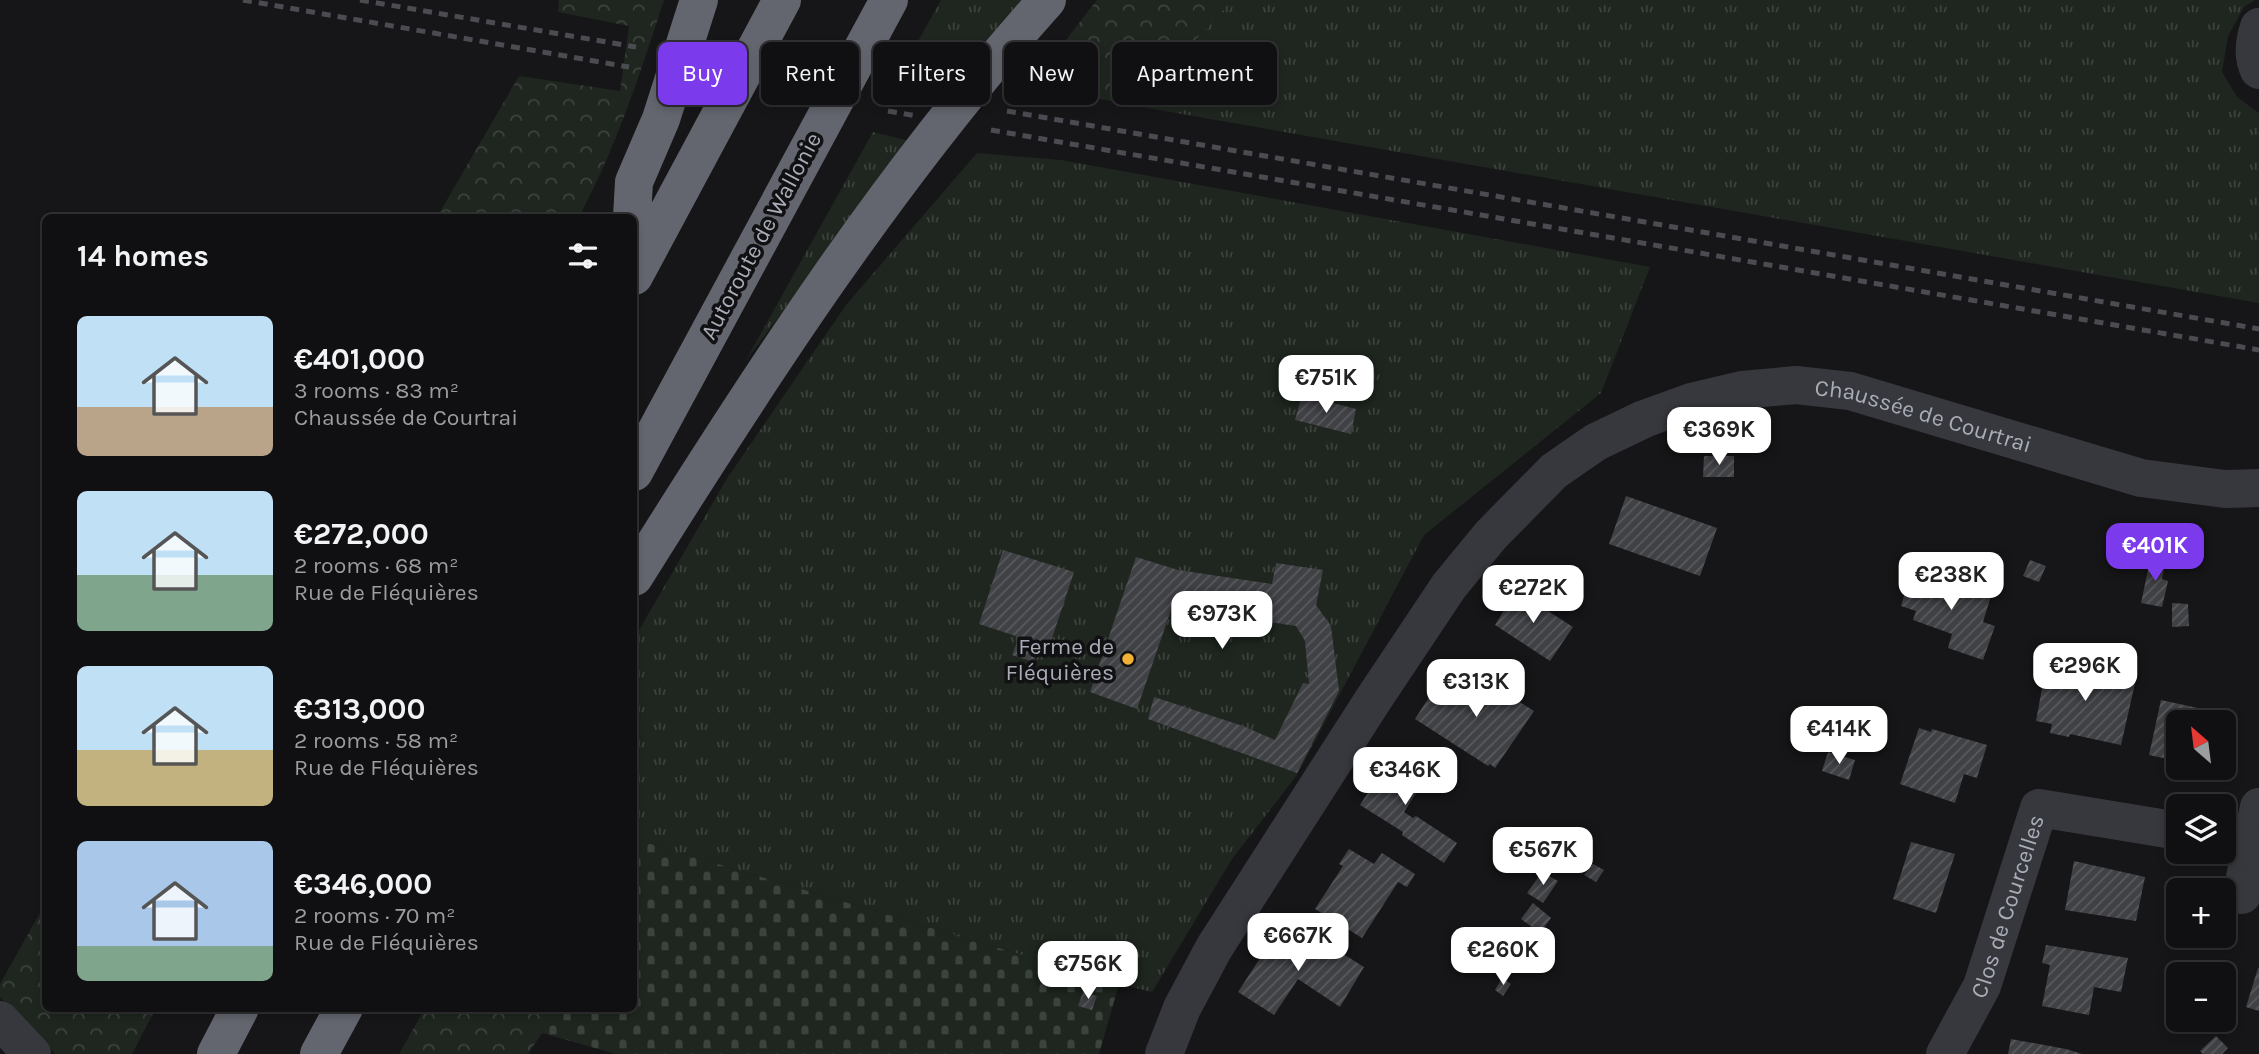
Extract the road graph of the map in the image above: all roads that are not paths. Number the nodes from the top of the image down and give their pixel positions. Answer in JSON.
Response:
{"nodes":[{"id":1,"x":699,"y":0,"type":"edge"},
{"id":2,"x":782,"y":0,"type":"edge"},
{"id":3,"x":889,"y":0,"type":"edge"},
{"id":4,"x":1047,"y":0,"type":"edge"},
{"id":5,"x":2259,"y":27,"type":"edge"},
{"id":6,"x":2259,"y":70,"type":"edge"},
{"id":7,"x":632,"y":214,"type":"edge"},
{"id":8,"x":637,"y":270,"type":"edge"},
{"id":9,"x":637,"y":466,"type":"edge"},
{"id":10,"x":2259,"y":488,"type":"edge"},
{"id":11,"x":637,"y":572,"type":"edge"},
{"id":12,"x":2166,"y":829,"type":"edge"},
{"id":13,"x":2245,"y":830,"type":"edge"},
{"id":14,"x":2242,"y":895,"type":"dead end"},
{"id":15,"x":238,"y":1012,"type":"edge"},
{"id":16,"x":342,"y":1012,"type":"edge"},
{"id":17,"x":0,"y":1020,"type":"edge"},
{"id":18,"x":32,"y":1054,"type":"edge"},
{"id":19,"x":216,"y":1054,"type":"edge"},
{"id":20,"x":319,"y":1054,"type":"edge"},
{"id":21,"x":1164,"y":1054,"type":"edge"},
{"id":22,"x":1945,"y":1054,"type":"edge"}],
"edges":[{"from":1,"to":7,"type":"highway"},
{"from":2,"to":8,"type":"highway"},
{"from":3,"to":9,"type":"highway","name":"Autoroute de Wallonie"},
{"from":4,"to":11,"type":"highway"},
{"from":5,"to":6,"type":"street"},
{"from":10,"to":21,"type":"street","name":"Chaussée de Courtrai"},
{"from":12,"to":22,"type":"street","name":"Clos de Courcelles"},
{"from":13,"to":14,"type":"street"},
{"from":15,"to":19,"type":"highway"},
{"from":16,"to":20,"type":"highway"},
{"from":17,"to":18,"type":"street"}]}
